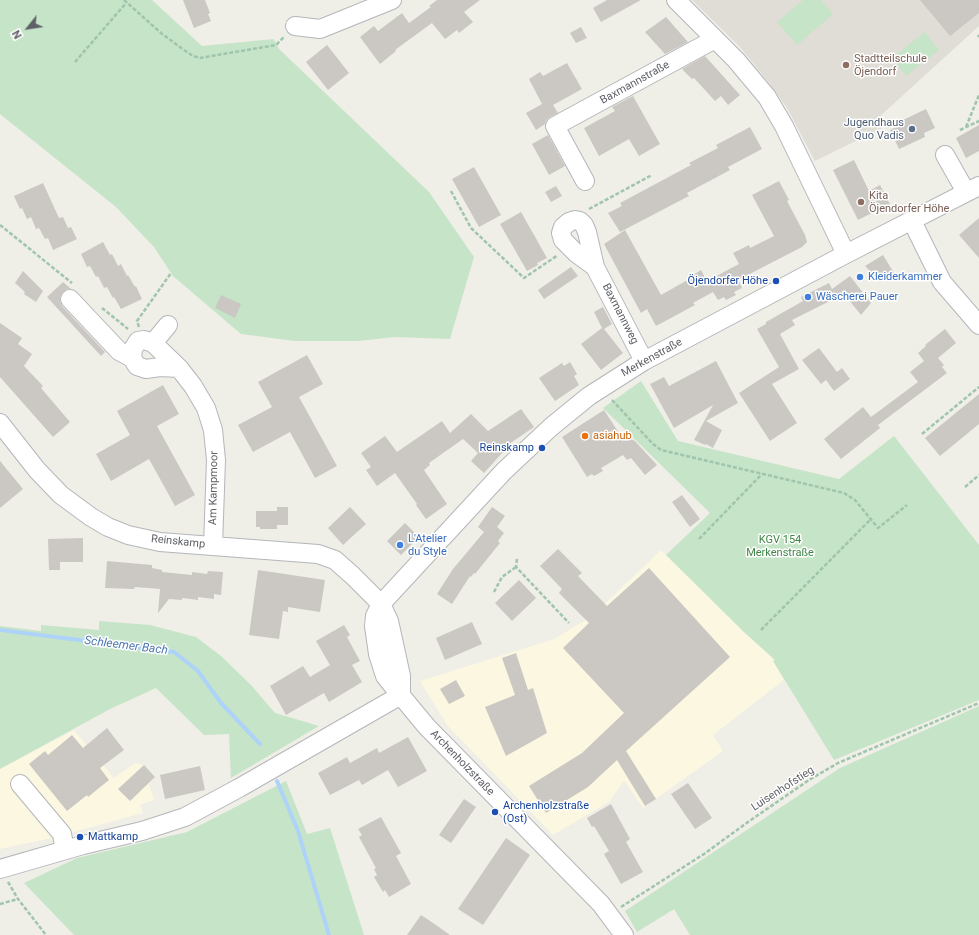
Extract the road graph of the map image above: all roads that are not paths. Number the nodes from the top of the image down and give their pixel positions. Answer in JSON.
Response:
{"nodes":[{"id":1,"x":392,"y":0,"type":"edge"},
{"id":2,"x":676,"y":0,"type":"edge"},
{"id":3,"x":295,"y":26,"type":"road end"},
{"id":4,"x":715,"y":39,"type":"junction"},
{"id":5,"x":945,"y":155,"type":"dead end"},
{"id":6,"x":585,"y":181,"type":"dead end"},
{"id":7,"x":972,"y":189,"type":"edge"},
{"id":8,"x":912,"y":221,"type":"junction"},
{"id":9,"x":846,"y":254,"type":"junction"},
{"id":10,"x":596,"y":268,"type":"junction"},
{"id":11,"x":70,"y":299,"type":"dead end"},
{"id":12,"x":168,"y":325,"type":"dead end"},
{"id":13,"x":979,"y":325,"type":"edge"},
{"id":14,"x":148,"y":341,"type":"junction"},
{"id":15,"x":132,"y":358,"type":"junction"},
{"id":16,"x":644,"y":361,"type":"junction"},
{"id":17,"x":179,"y":368,"type":"junction"},
{"id":18,"x":0,"y":423,"type":"edge"},
{"id":19,"x":213,"y":546,"type":"junction"},
{"id":20,"x":381,"y":604,"type":"junction"},
{"id":21,"x":401,"y":695,"type":"junction"},
{"id":22,"x":20,"y":784,"type":"dead end"},
{"id":23,"x":66,"y":850,"type":"junction"},
{"id":24,"x":4,"y":875,"type":"edge"},
{"id":25,"x":624,"y":935,"type":"edge"}],
"edges":[{"from":1,"to":3,"type":"street"},
{"from":2,"to":4,"type":"street"},
{"from":4,"to":6,"type":"street","name":"Baxmannstraße"},
{"from":4,"to":9,"type":"street"},
{"from":5,"to":7,"type":"street"},
{"from":7,"to":8,"type":"street","name":"Merkenstraße"},
{"from":8,"to":9,"type":"street","name":"Merkenstraße"},
{"from":8,"to":13,"type":"street"},
{"from":9,"to":16,"type":"street","name":"Merkenstraße"},
{"from":10,"to":10,"type":"street","name":"Baxmannweg"},
{"from":10,"to":16,"type":"street","name":"Baxmannweg"},
{"from":11,"to":15,"type":"street"},
{"from":12,"to":14,"type":"street"},
{"from":14,"to":15,"type":"street"},
{"from":14,"to":17,"type":"street","name":"Am Kampmoor"},
{"from":15,"to":17,"type":"street"},
{"from":16,"to":20,"type":"street","name":"Merkenstraße"},
{"from":17,"to":19,"type":"street","name":"Am Kampmoor"},
{"from":18,"to":19,"type":"street","name":"Reinskamp"},
{"from":19,"to":20,"type":"street","name":"Reinskamp"},
{"from":20,"to":21,"type":"street","name":"Archenholzstraße"},
{"from":21,"to":23,"type":"street"},
{"from":21,"to":25,"type":"street","name":"Archenholzstraße"},
{"from":22,"to":23,"type":"street"},
{"from":23,"to":24,"type":"street"}]}
